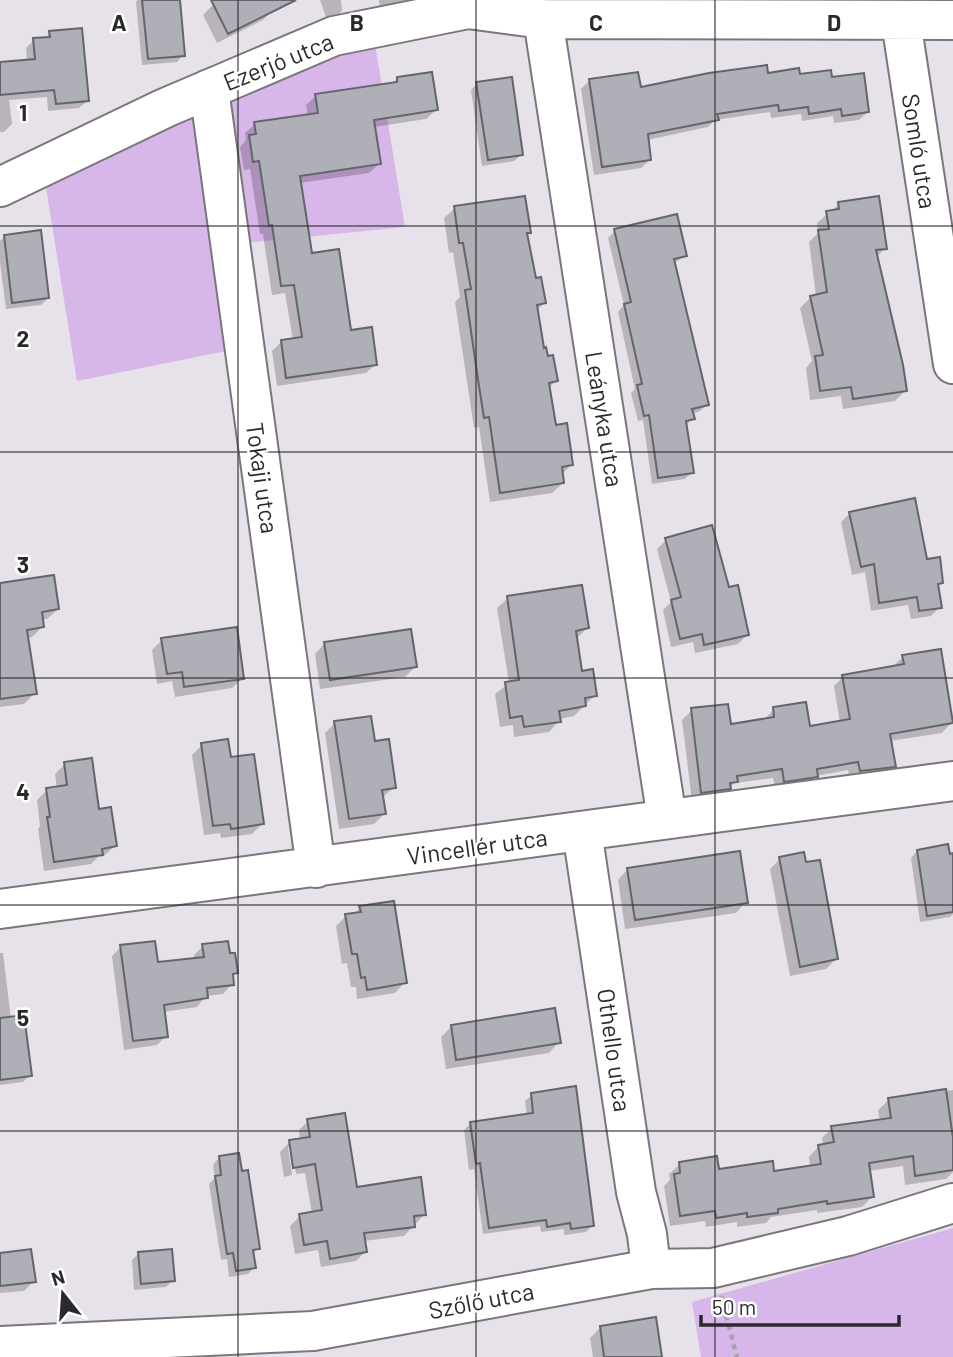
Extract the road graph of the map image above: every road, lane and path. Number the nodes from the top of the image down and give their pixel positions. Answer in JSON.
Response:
{"nodes":[{"id":1,"x":543,"y":19,"type":"junction"},
{"id":2,"x":953,"y":20,"type":"edge"},
{"id":3,"x":901,"y":21,"type":"junction"},
{"id":4,"x":209,"y":89,"type":"junction"},
{"id":5,"x":0,"y":187,"type":"edge"},
{"id":6,"x":953,"y":364,"type":"edge"},
{"id":7,"x":953,"y":781,"type":"edge"},
{"id":8,"x":667,"y":819,"type":"junction"},
{"id":9,"x":582,"y":831,"type":"junction"},
{"id":10,"x":316,"y":867,"type":"junction"},
{"id":11,"x":0,"y":909,"type":"edge"},
{"id":12,"x":953,"y":1203,"type":"edge"},
{"id":13,"x":713,"y":1268,"type":"junction"},
{"id":14,"x":651,"y":1269,"type":"junction"},
{"id":15,"x":0,"y":1346,"type":"edge"},
{"id":16,"x":737,"y":1357,"type":"edge"}],
"edges":[{"from":1,"to":3,"type":"street","name":"Ezerjó utca"},
{"from":1,"to":4,"type":"street","name":"Ezerjó utca"},
{"from":1,"to":8,"type":"street","name":"Leányka utca"},
{"from":2,"to":3,"type":"street","name":"Ezerjó utca"},
{"from":3,"to":6,"type":"street","name":"Somló utca"},
{"from":4,"to":5,"type":"street","name":"Ezerjó utca"},
{"from":4,"to":10,"type":"street","name":"Tokaji utca"},
{"from":7,"to":8,"type":"street","name":"Vincellér utca"},
{"from":8,"to":9,"type":"street","name":"Vincellér utca"},
{"from":9,"to":10,"type":"street","name":"Vincellér utca"},
{"from":9,"to":14,"type":"street","name":"Othello utca"},
{"from":10,"to":11,"type":"street","name":"Vincellér utca"},
{"from":12,"to":13,"type":"street","name":"Szőlő utca"},
{"from":13,"to":14,"type":"street","name":"Szőlő utca"},
{"from":13,"to":16,"type":"path"},
{"from":14,"to":15,"type":"street","name":"Szőlő utca"}]}
